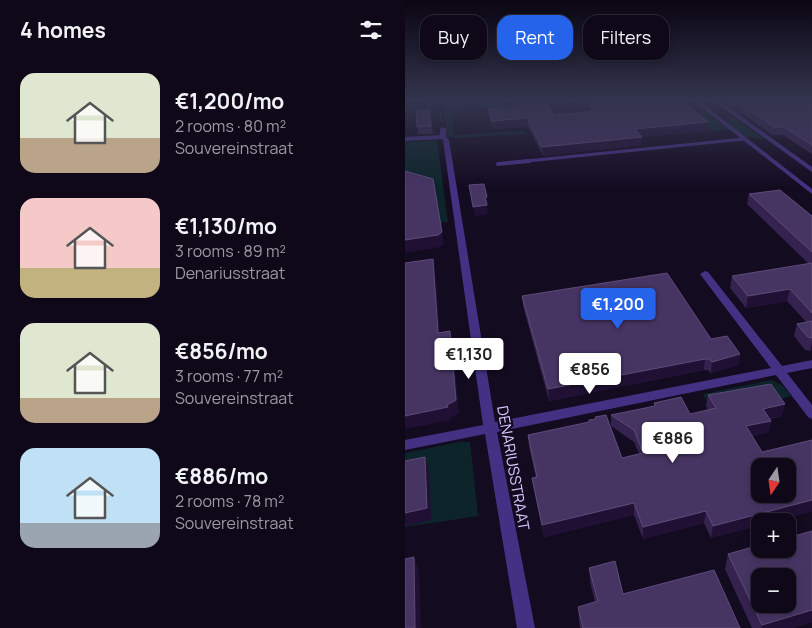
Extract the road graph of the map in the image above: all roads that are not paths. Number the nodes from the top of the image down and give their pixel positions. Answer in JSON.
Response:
{"nodes":[{"id":1,"x":732,"y":129,"type":"edge"},
{"id":2,"x":755,"y":129,"type":"edge"},
{"id":3,"x":405,"y":139,"type":"edge"},
{"id":4,"x":744,"y":139,"type":"junction"},
{"id":5,"x":498,"y":164,"type":"dead end"},
{"id":6,"x":812,"y":170,"type":"edge"},
{"id":7,"x":812,"y":192,"type":"edge"},
{"id":8,"x":705,"y":274,"type":"dead end"},
{"id":9,"x":812,"y":364,"type":"edge"},
{"id":10,"x":779,"y":370,"type":"junction"},
{"id":11,"x":812,"y":414,"type":"edge"},
{"id":12,"x":490,"y":430,"type":"junction"},
{"id":13,"x":405,"y":445,"type":"edge"},
{"id":14,"x":526,"y":628,"type":"edge"}],
"edges":[{"from":1,"to":4,"type":"street"},
{"from":2,"to":6,"type":"street"},
{"from":3,"to":12,"type":"street","name":"DENARIUSSTRAAT"},
{"from":4,"to":5,"type":"lane"},
{"from":4,"to":7,"type":"street"},
{"from":8,"to":10,"type":"street"},
{"from":9,"to":10,"type":"street"},
{"from":10,"to":11,"type":"street"},
{"from":10,"to":12,"type":"street"},
{"from":12,"to":13,"type":"street"},
{"from":12,"to":14,"type":"street","name":"DENARIUSSTRAAT"}]}
